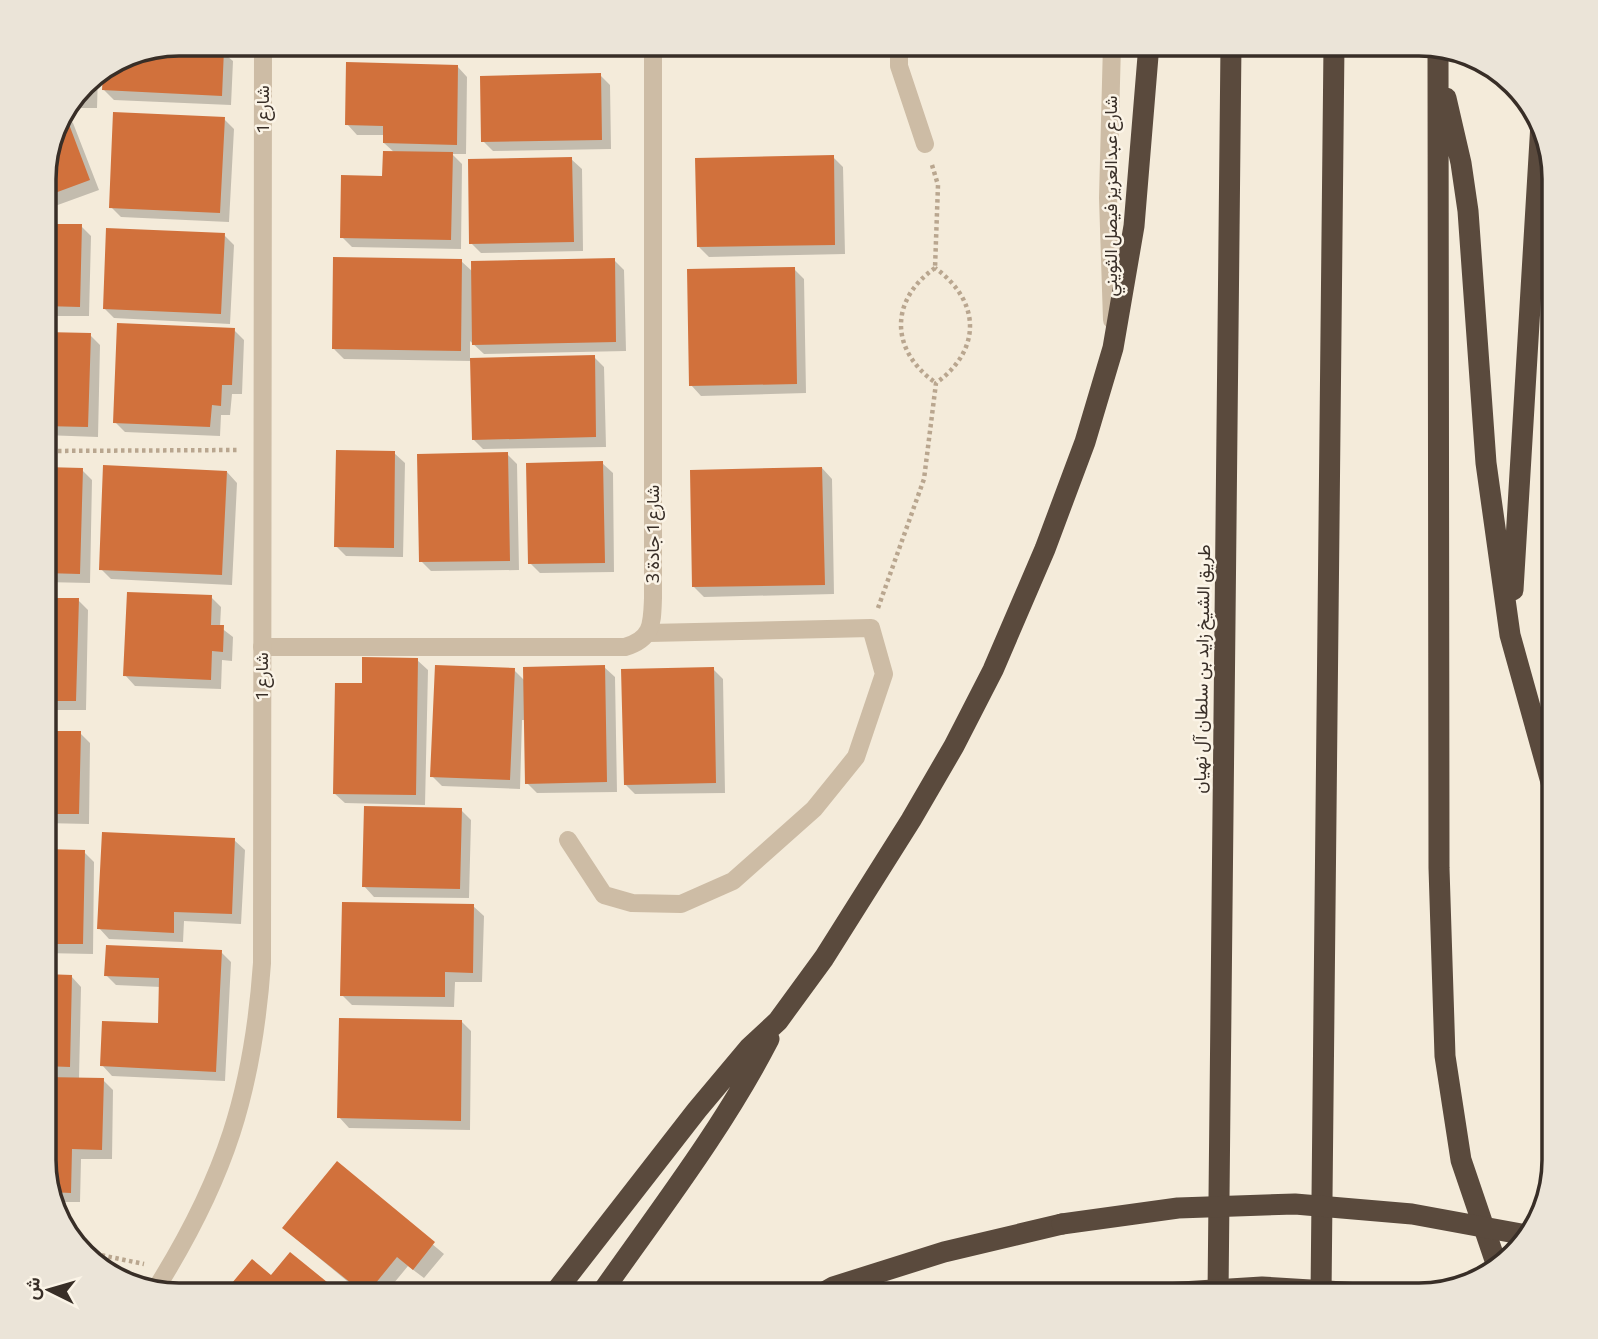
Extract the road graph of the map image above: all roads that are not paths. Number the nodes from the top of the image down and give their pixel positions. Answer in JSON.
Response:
{"nodes":[{"id":1,"x":263,"y":56,"type":"edge"},
{"id":2,"x":653,"y":56,"type":"edge"},
{"id":3,"x":899,"y":56,"type":"edge"},
{"id":4,"x":1112,"y":56,"type":"edge"},
{"id":5,"x":1148,"y":56,"type":"edge"},
{"id":6,"x":1231,"y":56,"type":"edge"},
{"id":7,"x":1334,"y":56,"type":"edge"},
{"id":8,"x":1438,"y":59,"type":"edge"},
{"id":9,"x":925,"y":145,"type":"road end"},
{"id":10,"x":1539,"y":152,"type":"edge"},
{"id":11,"x":1113,"y":348,"type":"junction"},
{"id":12,"x":649,"y":633,"type":"junction"},
{"id":13,"x":1510,"y":635,"type":"junction"},
{"id":14,"x":262,"y":647,"type":"junction"},
{"id":15,"x":1542,"y":750,"type":"edge"},
{"id":16,"x":568,"y":840,"type":"dead end"},
{"id":17,"x":778,"y":1021,"type":"junction"},
{"id":18,"x":1518,"y":1234,"type":"edge"},
{"id":19,"x":1494,"y":1258,"type":"edge"},
{"id":20,"x":161,"y":1282,"type":"edge"},
{"id":21,"x":562,"y":1283,"type":"edge"},
{"id":22,"x":608,"y":1283,"type":"edge"},
{"id":23,"x":846,"y":1283,"type":"edge"},
{"id":24,"x":1218,"y":1283,"type":"edge"},
{"id":25,"x":1321,"y":1283,"type":"edge"}],
"edges":[{"from":1,"to":14,"type":"street","name":"شارع 1"},
{"from":2,"to":12,"type":"street","name":"شارع 1 جادة 3"},
{"from":3,"to":9,"type":"street"},
{"from":4,"to":11,"type":"street","name":"شارع عبدالعزيز فيصل الثويني"},
{"from":5,"to":11,"type":"highway"},
{"from":6,"to":24,"type":"highway","name":"طريق الشيخ زايد بن سلطان آل نهيان"},
{"from":7,"to":25,"type":"highway"},
{"from":8,"to":13,"type":"highway"},
{"from":8,"to":19,"type":"highway"},
{"from":10,"to":13,"type":"highway"},
{"from":11,"to":17,"type":"highway"},
{"from":12,"to":14,"type":"street"},
{"from":12,"to":16,"type":"street"},
{"from":13,"to":15,"type":"highway"},
{"from":14,"to":20,"type":"street","name":"شارع 1"},
{"from":17,"to":21,"type":"highway"},
{"from":17,"to":22,"type":"highway"},
{"from":18,"to":23,"type":"highway","bridge":true}]}
